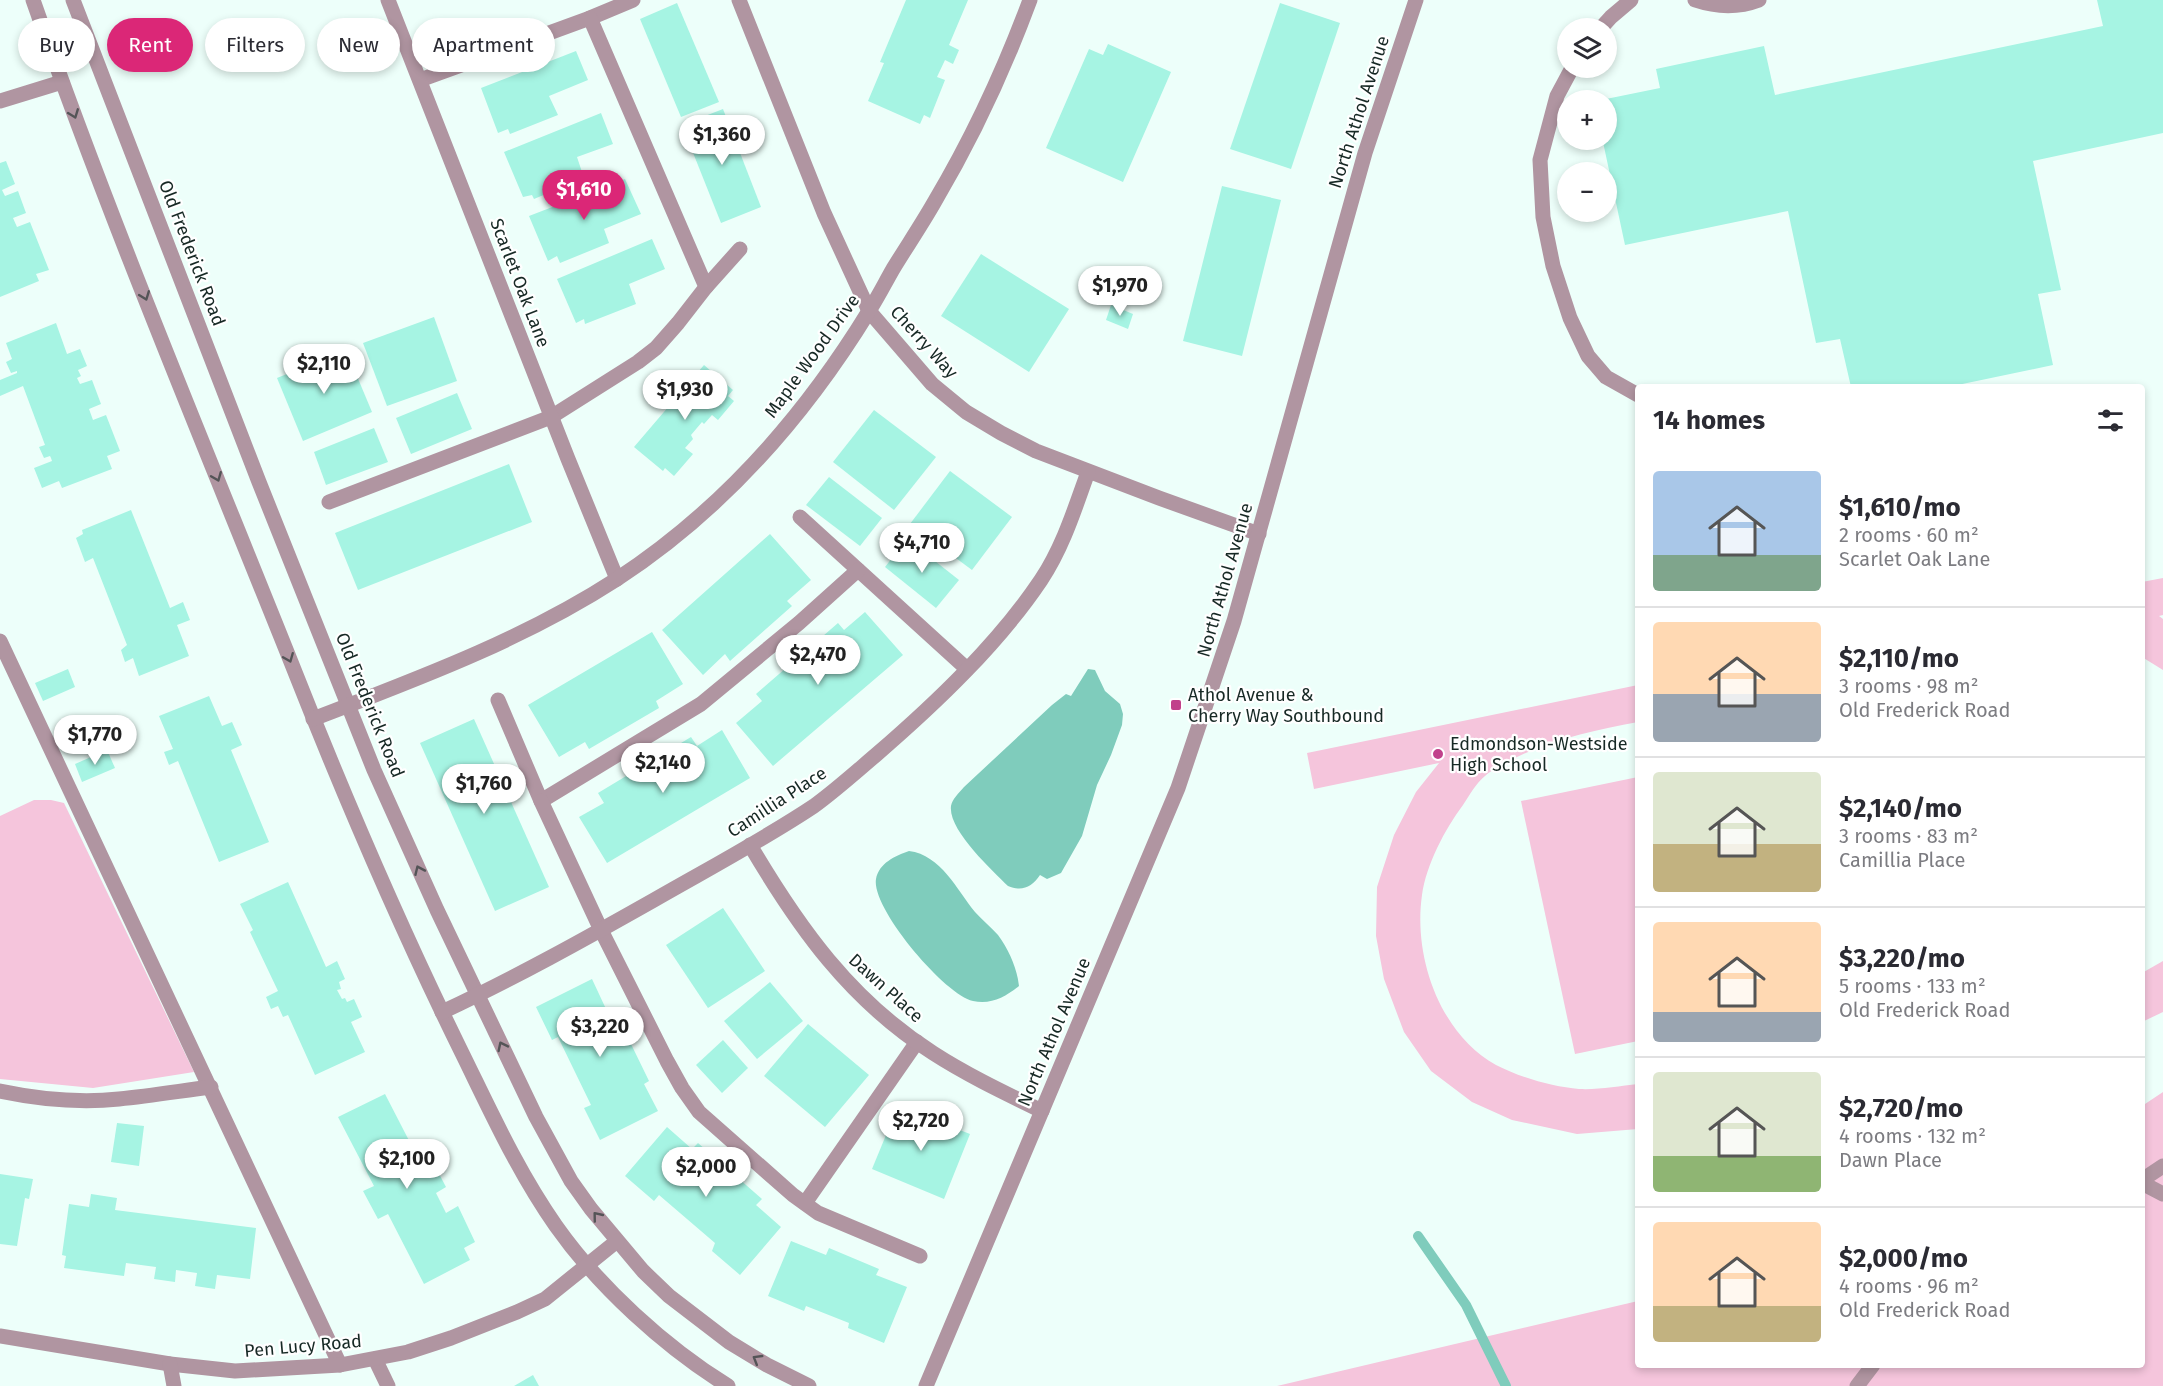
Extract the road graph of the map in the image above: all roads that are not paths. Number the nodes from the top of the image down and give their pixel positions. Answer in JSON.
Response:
{"nodes":[{"id":1,"x":34,"y":0,"type":"edge"},
{"id":2,"x":73,"y":0,"type":"edge"},
{"id":3,"x":388,"y":0,"type":"edge"},
{"id":4,"x":633,"y":0,"type":"edge"},
{"id":5,"x":739,"y":0,"type":"edge"},
{"id":6,"x":1030,"y":0,"type":"edge"},
{"id":7,"x":1416,"y":0,"type":"edge"},
{"id":8,"x":1631,"y":0,"type":"edge"},
{"id":9,"x":1695,"y":0,"type":"edge"},
{"id":10,"x":1759,"y":0,"type":"edge"},
{"id":11,"x":590,"y":18,"type":"junction"},
{"id":12,"x":1610,"y":18,"type":"edge"},
{"id":13,"x":1567,"y":78,"type":"edge"},
{"id":14,"x":420,"y":80,"type":"junction"},
{"id":15,"x":62,"y":82,"type":"junction"},
{"id":16,"x":0,"y":101,"type":"edge"},
{"id":17,"x":740,"y":249,"type":"dead end"},
{"id":18,"x":706,"y":287,"type":"junction"},
{"id":19,"x":870,"y":311,"type":"junction"},
{"id":20,"x":1635,"y":393,"type":"edge"},
{"id":21,"x":551,"y":417,"type":"junction"},
{"id":22,"x":1088,"y":472,"type":"junction"},
{"id":23,"x":329,"y":502,"type":"dead end"},
{"id":24,"x":800,"y":517,"type":"dead end"},
{"id":25,"x":1259,"y":534,"type":"junction"},
{"id":26,"x":858,"y":570,"type":"junction"},
{"id":27,"x":617,"y":579,"type":"junction"},
{"id":28,"x":0,"y":641,"type":"edge"},
{"id":29,"x":967,"y":669,"type":"junction"},
{"id":30,"x":498,"y":700,"type":"dead end"},
{"id":31,"x":349,"y":705,"type":"junction"},
{"id":32,"x":313,"y":719,"type":"junction"},
{"id":33,"x":541,"y":801,"type":"junction"},
{"id":34,"x":750,"y":845,"type":"junction"},
{"id":35,"x":601,"y":930,"type":"junction"},
{"id":36,"x":477,"y":996,"type":"junction"},
{"id":37,"x":442,"y":1012,"type":"junction"},
{"id":38,"x":917,"y":1042,"type":"junction"},
{"id":39,"x":211,"y":1087,"type":"junction"},
{"id":40,"x":0,"y":1091,"type":"edge"},
{"id":41,"x":1042,"y":1111,"type":"junction"},
{"id":42,"x":2163,"y":1166,"type":"edge"},
{"id":43,"x":2145,"y":1180,"type":"edge"},
{"id":44,"x":2145,"y":1184,"type":"edge"},
{"id":45,"x":2163,"y":1194,"type":"edge"},
{"id":46,"x":805,"y":1203,"type":"junction"},
{"id":47,"x":617,"y":1241,"type":"junction"},
{"id":48,"x":920,"y":1256,"type":"dead end"},
{"id":49,"x":588,"y":1266,"type":"junction"},
{"id":50,"x":0,"y":1336,"type":"edge"},
{"id":51,"x":375,"y":1359,"type":"junction"},
{"id":52,"x":170,"y":1364,"type":"junction"},
{"id":53,"x":340,"y":1365,"type":"junction"},
{"id":54,"x":1871,"y":1368,"type":"edge"},
{"id":55,"x":174,"y":1386,"type":"edge"},
{"id":56,"x":388,"y":1386,"type":"edge"},
{"id":57,"x":728,"y":1386,"type":"edge"},
{"id":58,"x":809,"y":1386,"type":"edge"},
{"id":59,"x":926,"y":1386,"type":"edge"},
{"id":60,"x":1857,"y":1386,"type":"edge"}],
"edges":[{"from":1,"to":15,"type":"street"},
{"from":2,"to":31,"type":"street","name":"Old Frederick Road"},
{"from":3,"to":14,"type":"street","name":"Scarlet Oak Lane"},
{"from":4,"to":11,"type":"street"},
{"from":5,"to":19,"type":"street","name":"Cherry Way"},
{"from":6,"to":19,"type":"street","name":"Maple Wood Drive"},
{"from":7,"to":25,"type":"street","name":"North Athol Avenue"},
{"from":8,"to":12,"type":"street"},
{"from":9,"to":10,"type":"street"},
{"from":11,"to":14,"type":"street"},
{"from":11,"to":18,"type":"street"},
{"from":13,"to":20,"type":"street"},
{"from":14,"to":21,"type":"street","name":"Scarlet Oak Lane"},
{"from":15,"to":16,"type":"street"},
{"from":15,"to":32,"type":"street","one_way":true},
{"from":17,"to":18,"type":"street"},
{"from":18,"to":21,"type":"street"},
{"from":19,"to":22,"type":"street","name":"Cherry Way"},
{"from":19,"to":27,"type":"street","name":"Maple Wood Drive"},
{"from":21,"to":23,"type":"street"},
{"from":21,"to":27,"type":"street","name":"Scarlet Oak Lane"},
{"from":22,"to":25,"type":"street","name":"Cherry Way"},
{"from":22,"to":29,"type":"street","name":"Camillia Place"},
{"from":24,"to":26,"type":"street"},
{"from":25,"to":41,"type":"street","name":"North Athol Avenue"},
{"from":26,"to":29,"type":"street"},
{"from":26,"to":33,"type":"street"},
{"from":27,"to":31,"type":"street","name":"Maple Wood Drive"},
{"from":28,"to":39,"type":"street"},
{"from":29,"to":34,"type":"street","name":"Camillia Place"},
{"from":30,"to":33,"type":"street"},
{"from":31,"to":32,"type":"street","name":"Maple Wood Drive"},
{"from":36,"to":31,"type":"street","name":"Old Frederick Road","one_way":true},
{"from":32,"to":37,"type":"street"},
{"from":33,"to":35,"type":"street"},
{"from":34,"to":35,"type":"street","name":"Camillia Place"},
{"from":34,"to":38,"type":"street","name":"Dawn Place"},
{"from":35,"to":36,"type":"street","name":"Camillia Place"},
{"from":35,"to":46,"type":"street"},
{"from":36,"to":37,"type":"street","name":"Camillia Place"},
{"from":47,"to":36,"type":"street","name":"Old Frederick Road","one_way":true},
{"from":37,"to":49,"type":"street"},
{"from":38,"to":41,"type":"street","name":"Dawn Place"},
{"from":38,"to":46,"type":"street"},
{"from":39,"to":40,"type":"street"},
{"from":39,"to":53,"type":"street"},
{"from":41,"to":59,"type":"street","name":"North Athol Avenue"},
{"from":42,"to":43,"type":"street"},
{"from":44,"to":45,"type":"street"},
{"from":46,"to":48,"type":"street"},
{"from":47,"to":49,"type":"street","name":"Pen Lucy Road"},
{"from":58,"to":47,"type":"street","name":"Old Frederick Road","one_way":true},
{"from":49,"to":51,"type":"street","name":"Pen Lucy Road"},
{"from":49,"to":57,"type":"street"},
{"from":50,"to":52,"type":"street","name":"Pen Lucy Road"},
{"from":51,"to":53,"type":"street","name":"Pen Lucy Road"},
{"from":51,"to":56,"type":"street"},
{"from":52,"to":53,"type":"street","name":"Pen Lucy Road"},
{"from":52,"to":55,"type":"street"},
{"from":54,"to":60,"type":"street"}]}
